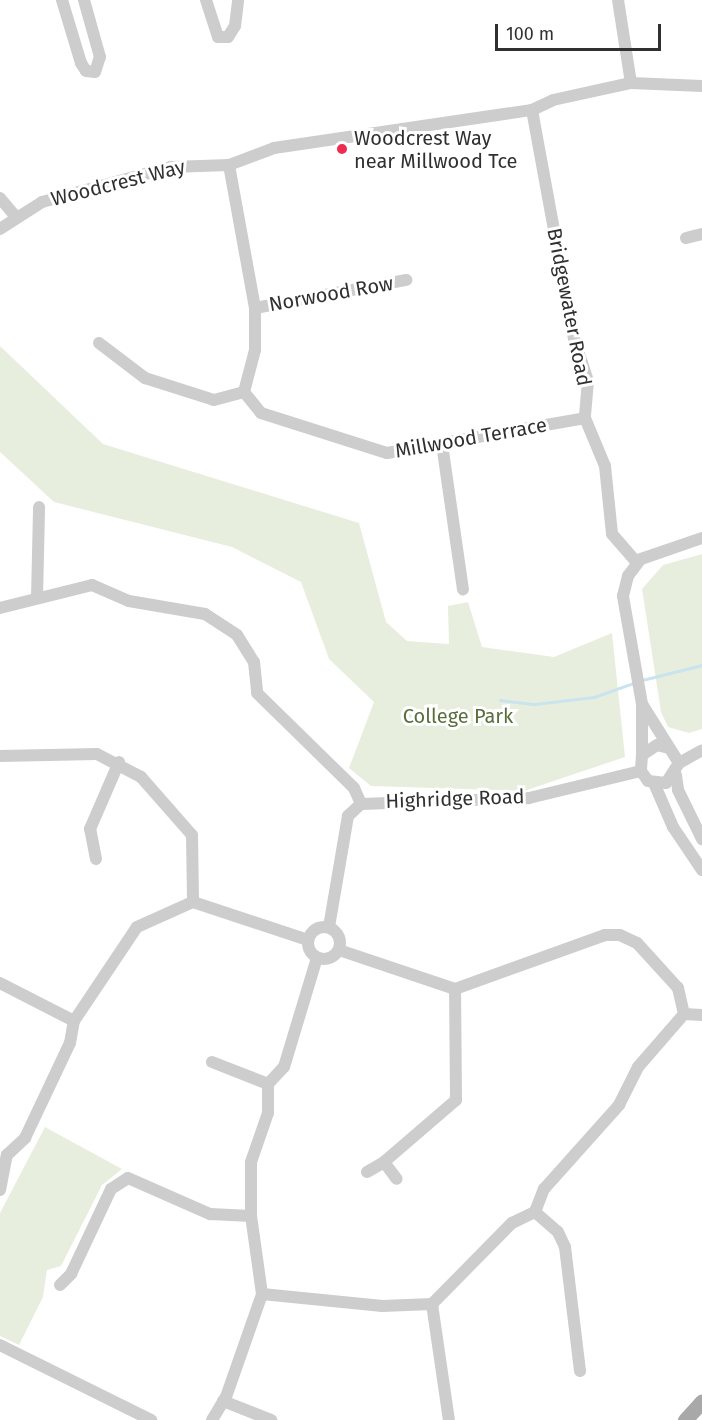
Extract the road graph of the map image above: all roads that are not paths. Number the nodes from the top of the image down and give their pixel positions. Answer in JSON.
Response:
{"nodes":[{"id":1,"x":62,"y":0,"type":"edge"},
{"id":2,"x":84,"y":0,"type":"edge"},
{"id":3,"x":206,"y":0,"type":"edge"},
{"id":4,"x":238,"y":0,"type":"edge"},
{"id":5,"x":618,"y":0,"type":"edge"},
{"id":6,"x":631,"y":83,"type":"junction"},
{"id":7,"x":702,"y":86,"type":"edge"},
{"id":8,"x":532,"y":110,"type":"junction"},
{"id":9,"x":229,"y":165,"type":"junction"},
{"id":10,"x":0,"y":198,"type":"edge"},
{"id":11,"x":16,"y":217,"type":"junction"},
{"id":12,"x":0,"y":229,"type":"edge"},
{"id":13,"x":702,"y":234,"type":"edge"},
{"id":14,"x":686,"y":238,"type":"dead end"},
{"id":15,"x":406,"y":280,"type":"dead end"},
{"id":16,"x":255,"y":308,"type":"junction"},
{"id":17,"x":99,"y":342,"type":"dead end"},
{"id":18,"x":244,"y":392,"type":"junction"},
{"id":19,"x":585,"y":418,"type":"junction"},
{"id":20,"x":442,"y":444,"type":"junction"},
{"id":21,"x":39,"y":507,"type":"dead end"},
{"id":22,"x":702,"y":538,"type":"edge"},
{"id":23,"x":637,"y":563,"type":"junction"},
{"id":24,"x":463,"y":589,"type":"dead end"},
{"id":25,"x":37,"y":598,"type":"junction"},
{"id":26,"x":0,"y":608,"type":"edge"},
{"id":27,"x":642,"y":704,"type":"junction"},
{"id":28,"x":702,"y":750,"type":"edge"},
{"id":29,"x":642,"y":755,"type":"junction"},
{"id":30,"x":0,"y":756,"type":"edge"},
{"id":31,"x":677,"y":759,"type":"junction"},
{"id":32,"x":119,"y":762,"type":"junction"},
{"id":33,"x":641,"y":771,"type":"junction"},
{"id":34,"x":654,"y":783,"type":"junction"},
{"id":35,"x":361,"y":804,"type":"junction"},
{"id":36,"x":702,"y":839,"type":"edge"},
{"id":37,"x":96,"y":859,"type":"dead end"},
{"id":38,"x":702,"y":870,"type":"edge"},
{"id":39,"x":193,"y":902,"type":"junction"},
{"id":40,"x":329,"y":927,"type":"junction"},
{"id":41,"x":308,"y":940,"type":"junction"},
{"id":42,"x":339,"y":950,"type":"junction"},
{"id":43,"x":317,"y":958,"type":"junction"},
{"id":44,"x":0,"y":983,"type":"edge"},
{"id":45,"x":455,"y":989,"type":"junction"},
{"id":46,"x":684,"y":1014,"type":"junction"},
{"id":47,"x":702,"y":1015,"type":"edge"},
{"id":48,"x":74,"y":1021,"type":"junction"},
{"id":49,"x":212,"y":1062,"type":"dead end"},
{"id":50,"x":268,"y":1084,"type":"junction"},
{"id":51,"x":4,"y":1153,"type":"edge"},
{"id":52,"x":384,"y":1162,"type":"junction"},
{"id":53,"x":367,"y":1172,"type":"dead end"},
{"id":54,"x":397,"y":1179,"type":"dead end"},
{"id":55,"x":0,"y":1190,"type":"edge"},
{"id":56,"x":535,"y":1212,"type":"junction"},
{"id":57,"x":251,"y":1216,"type":"junction"},
{"id":58,"x":60,"y":1285,"type":"dead end"},
{"id":59,"x":262,"y":1294,"type":"junction"},
{"id":60,"x":432,"y":1304,"type":"junction"},
{"id":61,"x":0,"y":1345,"type":"edge"},
{"id":62,"x":580,"y":1371,"type":"dead end"},
{"id":63,"x":223,"y":1401,"type":"junction"},
{"id":64,"x":702,"y":1401,"type":"edge"},
{"id":65,"x":151,"y":1420,"type":"edge"},
{"id":66,"x":212,"y":1420,"type":"edge"},
{"id":67,"x":271,"y":1420,"type":"edge"},
{"id":68,"x":449,"y":1420,"type":"edge"},
{"id":69,"x":685,"y":1420,"type":"edge"}],
"edges":[{"from":1,"to":2,"type":"street"},
{"from":3,"to":4,"type":"street"},
{"from":5,"to":6,"type":"street"},
{"from":6,"to":7,"type":"street","name":"Woodcrest Way"},
{"from":6,"to":8,"type":"street","name":"Woodcrest Way"},
{"from":8,"to":9,"type":"street","name":"Woodcrest Way"},
{"from":8,"to":19,"type":"street","name":"Bridgewater Road"},
{"from":9,"to":11,"type":"street","name":"Woodcrest Way"},
{"from":9,"to":16,"type":"street"},
{"from":10,"to":11,"type":"street"},
{"from":11,"to":12,"type":"street","name":"Woodcrest Way"},
{"from":13,"to":14,"type":"street"},
{"from":15,"to":16,"type":"street","name":"Norwood Row"},
{"from":16,"to":18,"type":"street"},
{"from":17,"to":18,"type":"street"},
{"from":18,"to":20,"type":"street","name":"Millwood Terrace"},
{"from":19,"to":20,"type":"street","name":"Millwood Terrace"},
{"from":19,"to":23,"type":"street","name":"Bridgewater Road"},
{"from":20,"to":24,"type":"street"},
{"from":21,"to":25,"type":"street"},
{"from":22,"to":23,"type":"street"},
{"from":23,"to":27,"type":"street"},
{"from":25,"to":26,"type":"street"},
{"from":25,"to":35,"type":"street"},
{"from":27,"to":29,"type":"street"},
{"from":27,"to":31,"type":"street"},
{"from":28,"to":31,"type":"street"},
{"from":29,"to":31,"type":"street"},
{"from":29,"to":33,"type":"street"},
{"from":30,"to":32,"type":"street"},
{"from":31,"to":34,"type":"street"},
{"from":31,"to":36,"type":"street"},
{"from":32,"to":37,"type":"street"},
{"from":32,"to":39,"type":"street"},
{"from":33,"to":34,"type":"street"},
{"from":33,"to":35,"type":"street","name":"Highridge Road"},
{"from":34,"to":38,"type":"street"},
{"from":35,"to":40,"type":"street","name":"Highridge Road"},
{"from":39,"to":41,"type":"street"},
{"from":39,"to":48,"type":"street"},
{"from":40,"to":41,"type":"street"},
{"from":40,"to":42,"type":"street"},
{"from":41,"to":43,"type":"street"},
{"from":42,"to":43,"type":"street"},
{"from":42,"to":45,"type":"street"},
{"from":43,"to":50,"type":"street"},
{"from":44,"to":48,"type":"street"},
{"from":45,"to":46,"type":"street"},
{"from":45,"to":52,"type":"street"},
{"from":46,"to":47,"type":"street"},
{"from":46,"to":56,"type":"street"},
{"from":48,"to":51,"type":"street"},
{"from":49,"to":50,"type":"street"},
{"from":50,"to":57,"type":"street"},
{"from":51,"to":55,"type":"street"},
{"from":52,"to":53,"type":"street"},
{"from":52,"to":54,"type":"street"},
{"from":56,"to":60,"type":"street"},
{"from":56,"to":62,"type":"street"},
{"from":57,"to":58,"type":"street"},
{"from":57,"to":59,"type":"street"},
{"from":59,"to":60,"type":"street"},
{"from":59,"to":63,"type":"street"},
{"from":60,"to":68,"type":"street"},
{"from":61,"to":65,"type":"street"},
{"from":63,"to":66,"type":"street"},
{"from":63,"to":67,"type":"street"},
{"from":64,"to":69,"type":"main road"}]}
